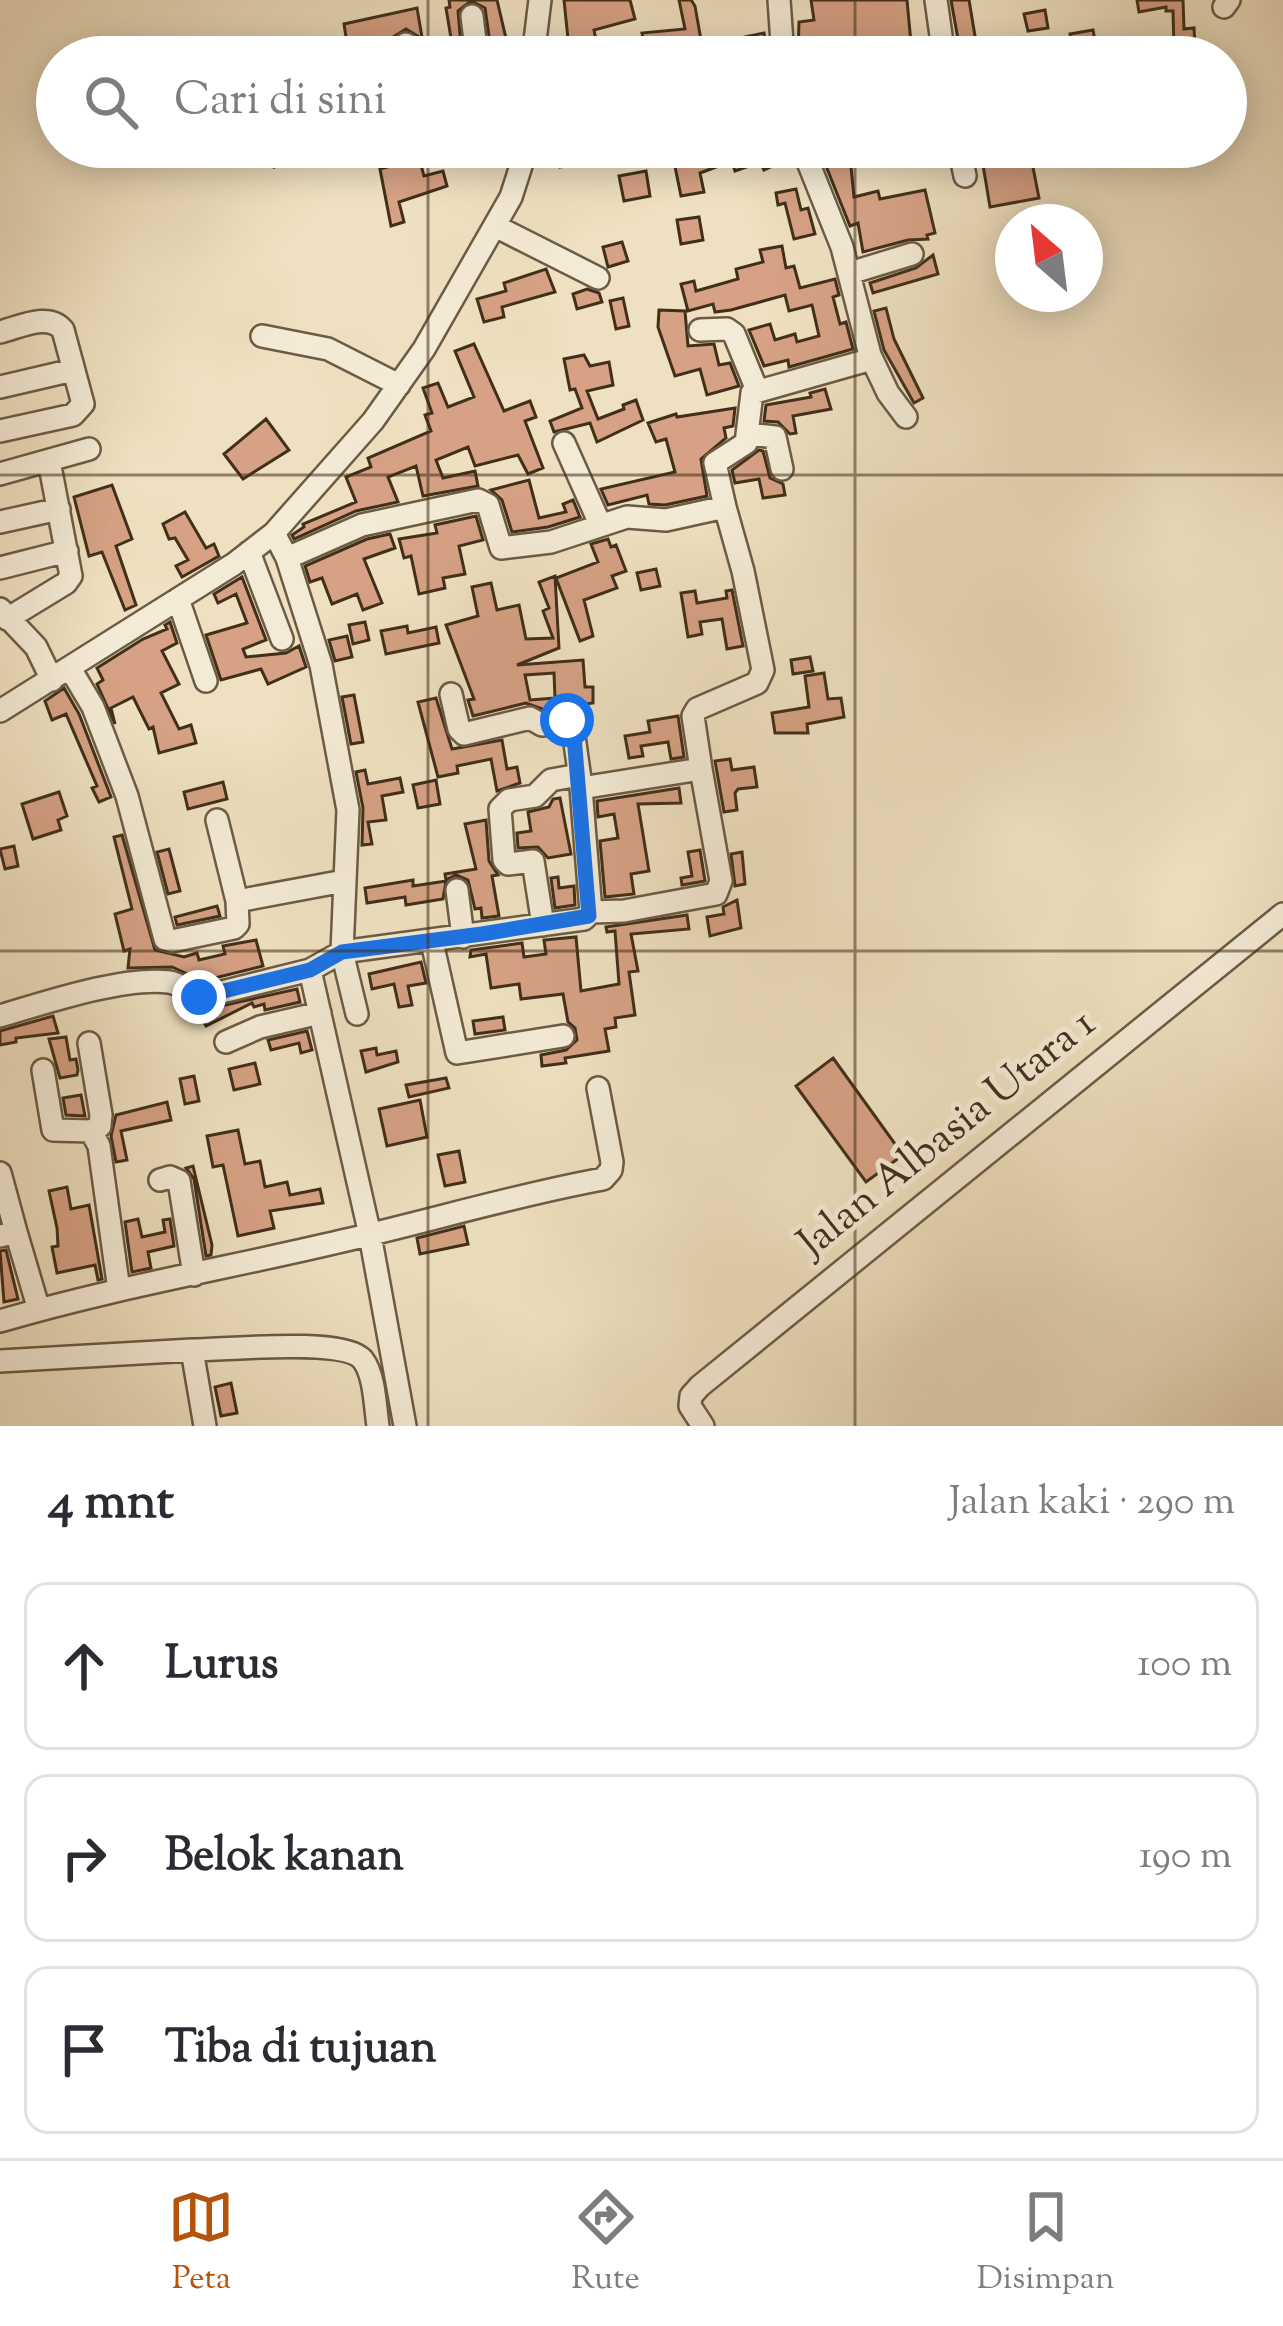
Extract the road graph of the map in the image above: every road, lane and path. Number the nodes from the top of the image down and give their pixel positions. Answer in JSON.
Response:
{"nodes":[{"id":1,"x":541,"y":0,"type":"edge"},
{"id":2,"x":779,"y":0,"type":"edge"},
{"id":3,"x":936,"y":0,"type":"edge"},
{"id":4,"x":472,"y":16,"type":"dead end"},
{"id":5,"x":474,"y":36,"type":"edge"},
{"id":6,"x":536,"y":36,"type":"edge"},
{"id":7,"x":782,"y":36,"type":"edge"},
{"id":8,"x":941,"y":36,"type":"edge"},
{"id":9,"x":521,"y":168,"type":"edge"},
{"id":10,"x":810,"y":168,"type":"edge"},
{"id":11,"x":963,"y":168,"type":"edge"},
{"id":12,"x":965,"y":176,"type":"dead end"},
{"id":13,"x":495,"y":226,"type":"junction"},
{"id":14,"x":912,"y":254,"type":"dead end"},
{"id":15,"x":850,"y":273,"type":"junction"},
{"id":16,"x":598,"y":278,"type":"dead end"},
{"id":17,"x":700,"y":330,"type":"dead end"},
{"id":18,"x":0,"y":332,"type":"edge"},
{"id":19,"x":262,"y":336,"type":"dead end"},
{"id":20,"x":870,"y":355,"type":"junction"},
{"id":21,"x":73,"y":370,"type":"junction"},
{"id":22,"x":399,"y":386,"type":"junction"},
{"id":23,"x":0,"y":387,"type":"edge"},
{"id":24,"x":757,"y":389,"type":"junction"},
{"id":25,"x":906,"y":417,"type":"dead end"},
{"id":26,"x":0,"y":431,"type":"edge"},
{"id":27,"x":748,"y":434,"type":"junction"},
{"id":28,"x":564,"y":443,"type":"dead end"},
{"id":29,"x":89,"y":449,"type":"dead end"},
{"id":30,"x":49,"y":460,"type":"junction"},
{"id":31,"x":782,"y":469,"type":"dead end"},
{"id":32,"x":0,"y":474,"type":"edge"},
{"id":33,"x":725,"y":507,"type":"junction"},
{"id":34,"x":59,"y":509,"type":"junction"},
{"id":35,"x":0,"y":522,"type":"edge"},
{"id":36,"x":599,"y":524,"type":"junction"},
{"id":37,"x":274,"y":533,"type":"junction"},
{"id":38,"x":67,"y":551,"type":"junction"},
{"id":39,"x":249,"y":553,"type":"junction"},
{"id":40,"x":286,"y":558,"type":"junction"},
{"id":41,"x":0,"y":568,"type":"edge"},
{"id":42,"x":178,"y":599,"type":"junction"},
{"id":43,"x":3,"y":614,"type":"edge"},
{"id":44,"x":282,"y":640,"type":"dead end"},
{"id":45,"x":61,"y":675,"type":"junction"},
{"id":46,"x":206,"y":681,"type":"dead end"},
{"id":47,"x":0,"y":684,"type":"edge"},
{"id":48,"x":451,"y":694,"type":"dead end"},
{"id":49,"x":3,"y":710,"type":"edge"},
{"id":50,"x":701,"y":769,"type":"junction"},
{"id":51,"x":580,"y":781,"type":"junction"},
{"id":52,"x":218,"y":820,"type":"dead end"},
{"id":53,"x":344,"y":881,"type":"junction"},
{"id":54,"x":457,"y":890,"type":"dead end"},
{"id":55,"x":237,"y":901,"type":"junction"},
{"id":56,"x":591,"y":912,"type":"junction"},
{"id":57,"x":1283,"y":914,"type":"edge"},
{"id":58,"x":544,"y":925,"type":"junction"},
{"id":59,"x":463,"y":937,"type":"junction"},
{"id":60,"x":432,"y":942,"type":"junction"},
{"id":61,"x":342,"y":952,"type":"junction"},
{"id":62,"x":310,"y":970,"type":"junction"},
{"id":63,"x":320,"y":1013,"type":"junction"},
{"id":64,"x":357,"y":1014,"type":"dead end"},
{"id":65,"x":0,"y":1016,"type":"edge"},
{"id":66,"x":563,"y":1036,"type":"dead end"},
{"id":67,"x":226,"y":1042,"type":"dead end"},
{"id":68,"x":89,"y":1043,"type":"dead end"},
{"id":69,"x":43,"y":1070,"type":"dead end"},
{"id":70,"x":598,"y":1088,"type":"dead end"},
{"id":71,"x":91,"y":1131,"type":"junction"},
{"id":72,"x":0,"y":1173,"type":"edge"},
{"id":73,"x":160,"y":1180,"type":"dead end"},
{"id":74,"x":8,"y":1234,"type":"edge"},
{"id":75,"x":370,"y":1235,"type":"junction"},
{"id":76,"x":194,"y":1275,"type":"junction"},
{"id":77,"x":119,"y":1290,"type":"junction"},
{"id":78,"x":39,"y":1310,"type":"junction"},
{"id":79,"x":0,"y":1321,"type":"edge"},
{"id":80,"x":192,"y":1350,"type":"junction"},
{"id":81,"x":0,"y":1361,"type":"edge"},
{"id":82,"x":205,"y":1426,"type":"edge"},
{"id":83,"x":378,"y":1426,"type":"edge"},
{"id":84,"x":405,"y":1426,"type":"edge"},
{"id":85,"x":703,"y":1426,"type":"edge"}],
"edges":[{"from":1,"to":6,"type":"street"},
{"from":2,"to":7,"type":"street"},
{"from":3,"to":8,"type":"street"},
{"from":4,"to":5,"type":"street"},
{"from":9,"to":13,"type":"street"},
{"from":10,"to":15,"type":"street"},
{"from":11,"to":12,"type":"street"},
{"from":13,"to":16,"type":"street"},
{"from":13,"to":22,"type":"street"},
{"from":14,"to":15,"type":"street"},
{"from":15,"to":20,"type":"street"},
{"from":17,"to":24,"type":"street"},
{"from":18,"to":21,"type":"street"},
{"from":19,"to":22,"type":"street"},
{"from":20,"to":24,"type":"street"},
{"from":20,"to":25,"type":"street"},
{"from":21,"to":23,"type":"street"},
{"from":21,"to":26,"type":"street"},
{"from":22,"to":37,"type":"street"},
{"from":24,"to":27,"type":"street"},
{"from":27,"to":31,"type":"street"},
{"from":27,"to":33,"type":"street"},
{"from":28,"to":36,"type":"street"},
{"from":29,"to":30,"type":"street"},
{"from":30,"to":32,"type":"street"},
{"from":30,"to":34,"type":"street"},
{"from":33,"to":36,"type":"street"},
{"from":33,"to":50,"type":"street"},
{"from":34,"to":35,"type":"street"},
{"from":34,"to":38,"type":"street"},
{"from":36,"to":40,"type":"street"},
{"from":37,"to":39,"type":"street"},
{"from":37,"to":40,"type":"street"},
{"from":38,"to":41,"type":"street"},
{"from":38,"to":43,"type":"street"},
{"from":39,"to":42,"type":"street"},
{"from":39,"to":44,"type":"street"},
{"from":40,"to":53,"type":"street"},
{"from":42,"to":45,"type":"street"},
{"from":42,"to":46,"type":"street"},
{"from":43,"to":45,"type":"street"},
{"from":45,"to":49,"type":"street"},
{"from":45,"to":55,"type":"street"},
{"from":47,"to":49,"type":"street"},
{"from":48,"to":51,"type":"street"},
{"from":50,"to":51,"type":"street"},
{"from":50,"to":56,"type":"street"},
{"from":51,"to":56,"type":"street"},
{"from":51,"to":58,"type":"street"},
{"from":52,"to":55,"type":"street"},
{"from":53,"to":55,"type":"street"},
{"from":53,"to":61,"type":"street"},
{"from":54,"to":59,"type":"street"},
{"from":56,"to":58,"type":"street"},
{"from":57,"to":85,"type":"street","name":"Jalan Albasia Utara 1"},
{"from":58,"to":59,"type":"street"},
{"from":59,"to":60,"type":"street"},
{"from":60,"to":61,"type":"street"},
{"from":60,"to":66,"type":"street"},
{"from":61,"to":62,"type":"street"},
{"from":61,"to":64,"type":"street"},
{"from":62,"to":63,"type":"street"},
{"from":62,"to":65,"type":"street"},
{"from":63,"to":67,"type":"street"},
{"from":63,"to":75,"type":"street"},
{"from":68,"to":71,"type":"street"},
{"from":69,"to":71,"type":"street"},
{"from":70,"to":75,"type":"street"},
{"from":71,"to":77,"type":"street"},
{"from":72,"to":74,"type":"street"},
{"from":73,"to":76,"type":"street"},
{"from":74,"to":78,"type":"street"},
{"from":75,"to":76,"type":"street"},
{"from":75,"to":84,"type":"street"},
{"from":76,"to":77,"type":"street"},
{"from":77,"to":78,"type":"street"},
{"from":78,"to":79,"type":"street"},
{"from":80,"to":81,"type":"street"},
{"from":80,"to":82,"type":"street"},
{"from":80,"to":83,"type":"street"}]}
